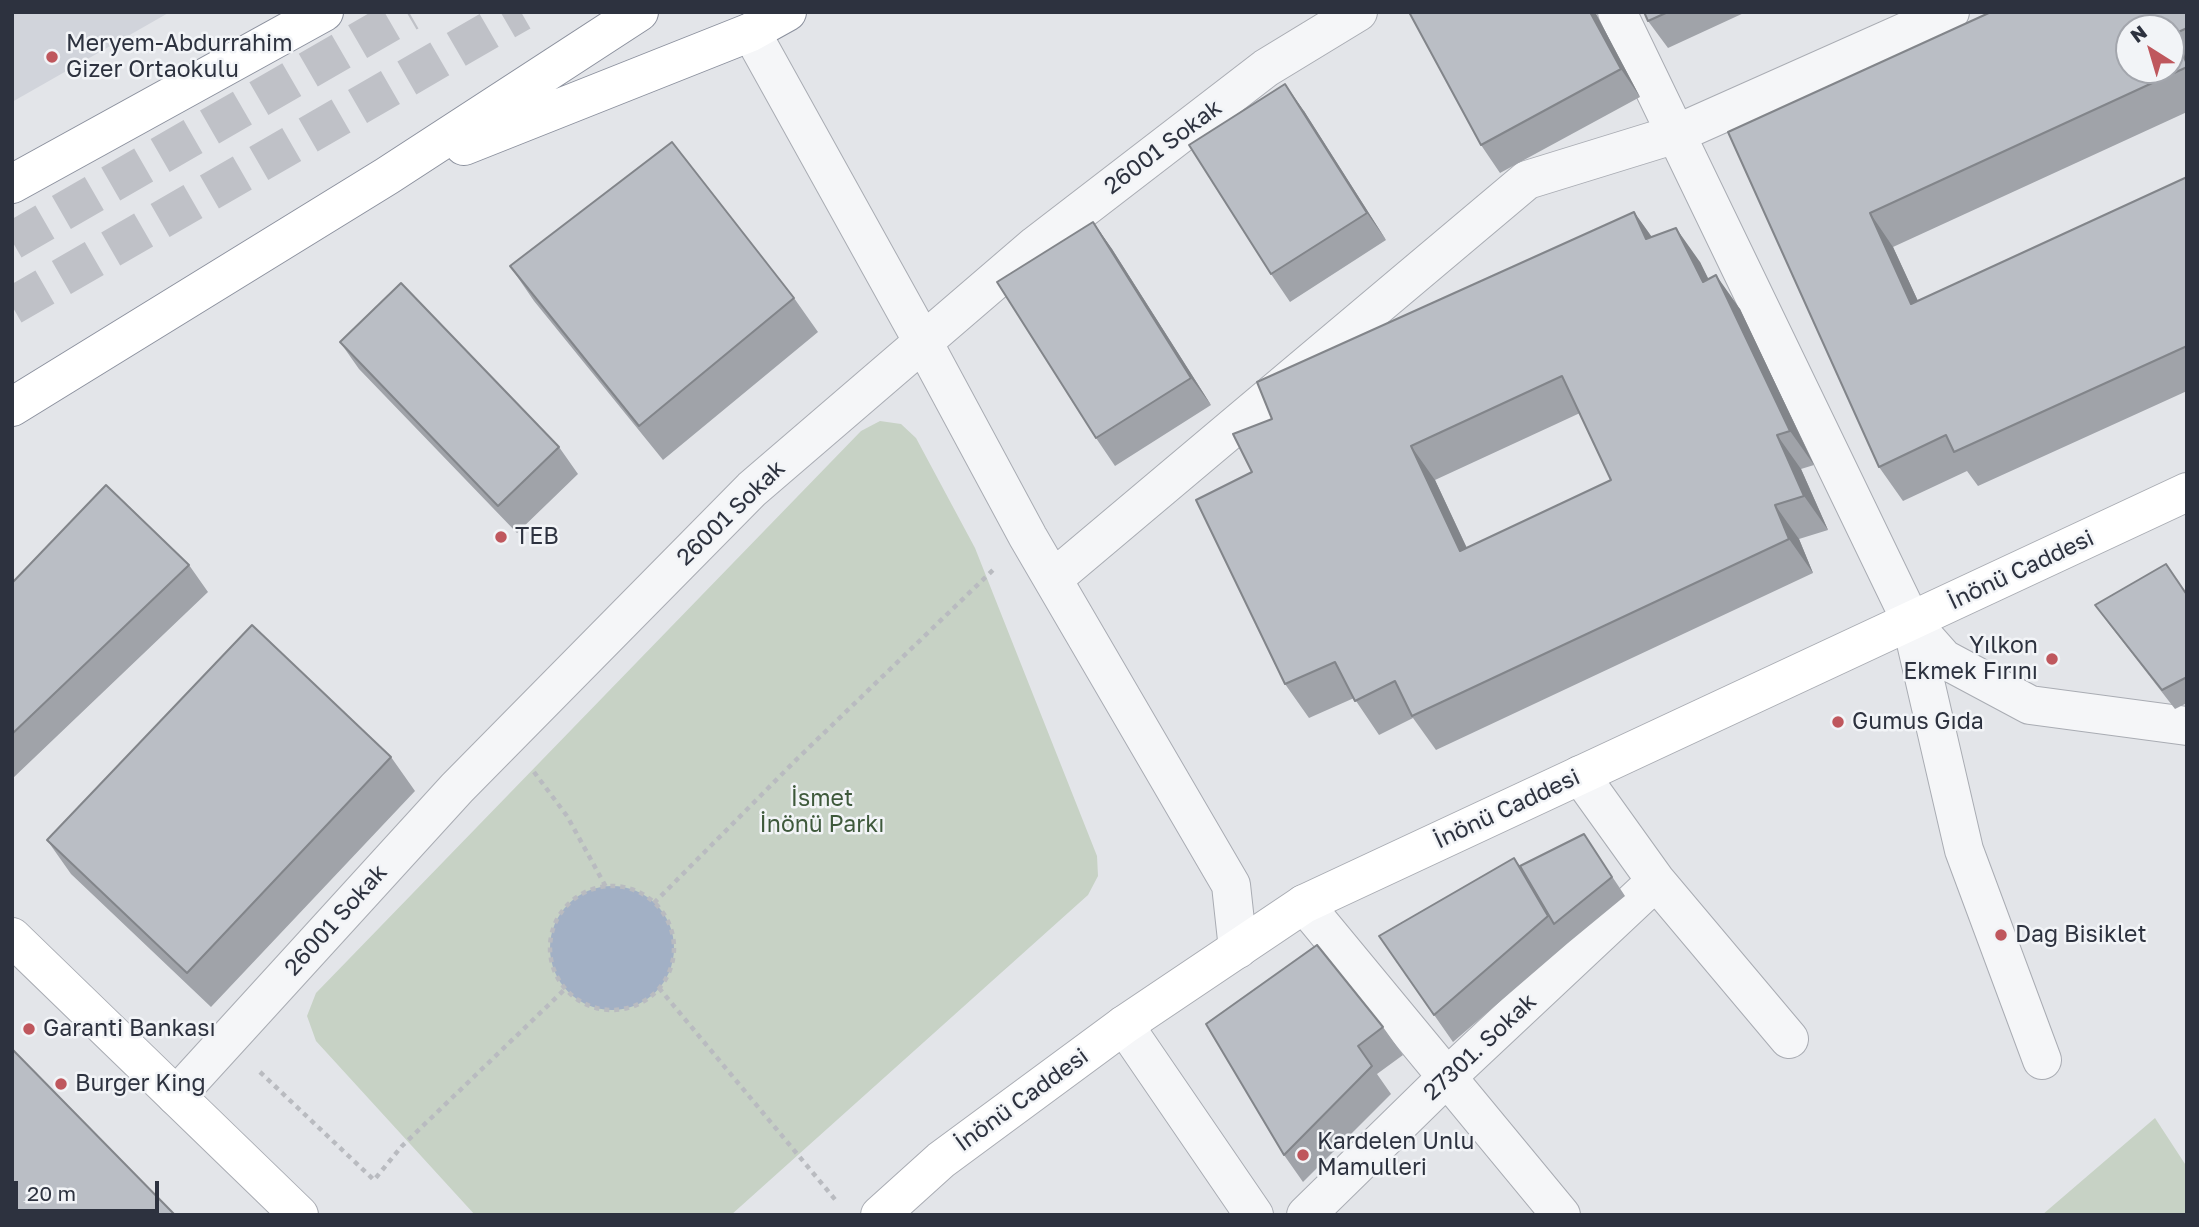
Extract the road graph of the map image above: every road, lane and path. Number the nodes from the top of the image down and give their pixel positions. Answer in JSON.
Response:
{"nodes":[{"id":1,"x":324,"y":12,"type":"edge"},
{"id":2,"x":639,"y":12,"type":"edge"},
{"id":3,"x":787,"y":12,"type":"edge"},
{"id":4,"x":1358,"y":12,"type":"edge"},
{"id":5,"x":1616,"y":12,"type":"edge"},
{"id":6,"x":1950,"y":12,"type":"edge"},
{"id":7,"x":751,"y":32,"type":"junction"},
{"id":8,"x":1675,"y":134,"type":"junction"},
{"id":9,"x":387,"y":176,"type":"junction"},
{"id":10,"x":12,"y":184,"type":"edge"},
{"id":11,"x":923,"y":342,"type":"junction"},
{"id":12,"x":12,"y":407,"type":"edge"},
{"id":13,"x":2187,"y":492,"type":"edge"},
{"id":14,"x":1028,"y":537,"type":"junction"},
{"id":15,"x":1053,"y":579,"type":"junction"},
{"id":16,"x":1911,"y":621,"type":"junction"},
{"id":17,"x":2185,"y":733,"type":"edge"},
{"id":18,"x":508,"y":736,"type":"junction"},
{"id":19,"x":1580,"y":775,"type":"junction"},
{"id":20,"x":1656,"y":881,"type":"junction"},
{"id":21,"x":606,"y":887,"type":"junction"},
{"id":22,"x":654,"y":903,"type":"junction"},
{"id":23,"x":1304,"y":904,"type":"junction"},
{"id":24,"x":12,"y":937,"type":"edge"},
{"id":25,"x":1238,"y":949,"type":"junction"},
{"id":26,"x":659,"y":988,"type":"junction"},
{"id":27,"x":564,"y":990,"type":"junction"},
{"id":28,"x":1124,"y":1025,"type":"junction"},
{"id":29,"x":1788,"y":1039,"type":"dead end"},
{"id":30,"x":227,"y":1040,"type":"junction"},
{"id":31,"x":2042,"y":1060,"type":"dead end"},
{"id":32,"x":1447,"y":1077,"type":"junction"},
{"id":33,"x":176,"y":1096,"type":"junction"},
{"id":34,"x":839,"y":1205,"type":"dead end"},
{"id":35,"x":299,"y":1215,"type":"edge"},
{"id":36,"x":880,"y":1215,"type":"edge"},
{"id":37,"x":1254,"y":1215,"type":"edge"},
{"id":38,"x":1306,"y":1215,"type":"edge"},
{"id":39,"x":1561,"y":1215,"type":"edge"}],
"edges":[{"from":1,"to":10,"type":"main road"},
{"from":2,"to":9,"type":"main road"},
{"from":3,"to":7,"type":"main road"},
{"from":4,"to":11,"type":"street","name":"26001 Sokak"},
{"from":5,"to":8,"type":"street"},
{"from":6,"to":8,"type":"street"},
{"from":7,"to":9,"type":"main road"},
{"from":7,"to":11,"type":"street"},
{"from":8,"to":15,"type":"street"},
{"from":8,"to":16,"type":"street"},
{"from":9,"to":12,"type":"main road"},
{"from":11,"to":14,"type":"street"},
{"from":11,"to":18,"type":"street","name":"26001 Sokak"},
{"from":13,"to":16,"type":"main road","name":"İnönü Caddesi"},
{"from":14,"to":15,"type":"street"},
{"from":14,"to":22,"type":"path"},
{"from":15,"to":25,"type":"street"},
{"from":16,"to":17,"type":"street"},
{"from":16,"to":19,"type":"main road","name":"İnönü Caddesi"},
{"from":16,"to":31,"type":"street"},
{"from":18,"to":21,"type":"path"},
{"from":18,"to":30,"type":"street","name":"26001 Sokak"},
{"from":19,"to":20,"type":"street"},
{"from":19,"to":23,"type":"main road","name":"İnönü Caddesi"},
{"from":20,"to":29,"type":"street"},
{"from":20,"to":32,"type":"street","name":"27301. Sokak"},
{"from":21,"to":22,"type":"path"},
{"from":21,"to":27,"type":"path"},
{"from":22,"to":26,"type":"path"},
{"from":23,"to":25,"type":"main road","name":"İnönü Caddesi"},
{"from":23,"to":32,"type":"street"},
{"from":24,"to":33,"type":"main road"},
{"from":25,"to":28,"type":"main road","name":"İnönü Caddesi"},
{"from":26,"to":27,"type":"path"},
{"from":26,"to":34,"type":"path"},
{"from":27,"to":30,"type":"path"},
{"from":28,"to":36,"type":"main road","name":"İnönü Caddesi"},
{"from":28,"to":37,"type":"street"},
{"from":30,"to":33,"type":"street","name":"26001 Sokak"},
{"from":32,"to":38,"type":"street","name":"27301. Sokak"},
{"from":32,"to":39,"type":"street"},
{"from":33,"to":35,"type":"main road"}]}
